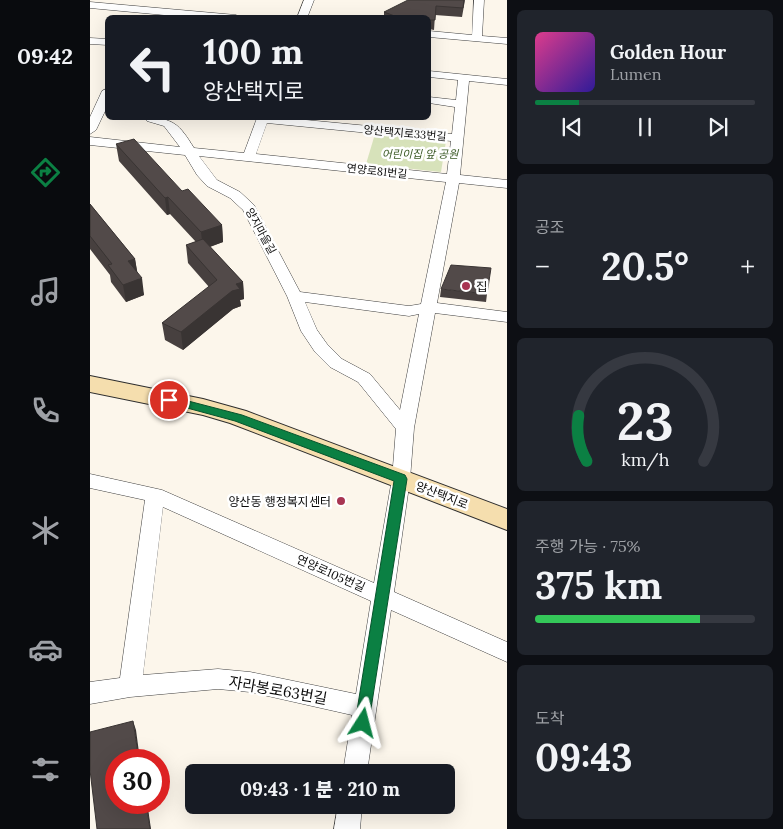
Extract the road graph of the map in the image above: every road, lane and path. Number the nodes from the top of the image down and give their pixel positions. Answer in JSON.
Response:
{"nodes":[{"id":1,"x":309,"y":0,"type":"edge"},
{"id":2,"x":479,"y":0,"type":"edge"},
{"id":3,"x":90,"y":5,"type":"edge"},
{"id":4,"x":141,"y":9,"type":"edge"},
{"id":5,"x":204,"y":15,"type":"edge"},
{"id":6,"x":303,"y":15,"type":"edge"},
{"id":7,"x":431,"y":34,"type":"edge"},
{"id":8,"x":477,"y":38,"type":"junction"},
{"id":9,"x":507,"y":40,"type":"edge"},
{"id":10,"x":90,"y":41,"type":"edge"},
{"id":11,"x":105,"y":42,"type":"edge"},
{"id":12,"x":431,"y":74,"type":"edge"},
{"id":13,"x":464,"y":78,"type":"junction"},
{"id":14,"x":507,"y":82,"type":"edge"},
{"id":15,"x":105,"y":100,"type":"edge"},
{"id":16,"x":431,"y":100,"type":"edge"},
{"id":17,"x":462,"y":104,"type":"junction"},
{"id":18,"x":158,"y":120,"type":"edge"},
{"id":19,"x":262,"y":120,"type":"edge"},
{"id":20,"x":282,"y":120,"type":"edge"},
{"id":21,"x":90,"y":130,"type":"edge"},
{"id":22,"x":458,"y":138,"type":"junction"},
{"id":23,"x":90,"y":141,"type":"edge"},
{"id":24,"x":190,"y":152,"type":"junction"},
{"id":25,"x":248,"y":158,"type":"junction"},
{"id":26,"x":453,"y":178,"type":"junction"},
{"id":27,"x":507,"y":184,"type":"edge"},
{"id":28,"x":295,"y":296,"type":"junction"},
{"id":29,"x":429,"y":307,"type":"junction"},
{"id":30,"x":507,"y":317,"type":"edge"},
{"id":31,"x":90,"y":384,"type":"edge"},
{"id":32,"x":405,"y":428,"type":"junction"},
{"id":33,"x":401,"y":479,"type":"junction"},
{"id":34,"x":90,"y":481,"type":"edge"},
{"id":35,"x":155,"y":495,"type":"junction"},
{"id":36,"x":507,"y":520,"type":"edge"},
{"id":37,"x":383,"y":596,"type":"junction"},
{"id":38,"x":507,"y":652,"type":"edge"},
{"id":39,"x":130,"y":687,"type":"junction"},
{"id":40,"x":90,"y":693,"type":"edge"},
{"id":41,"x":365,"y":707,"type":"junction"},
{"id":42,"x":356,"y":764,"type":"edge"},
{"id":43,"x":349,"y":814,"type":"edge"},
{"id":44,"x":347,"y":829,"type":"edge"}],
"edges":[{"from":1,"to":6,"type":"street"},
{"from":2,"to":8,"type":"street"},
{"from":3,"to":4,"type":"street"},
{"from":4,"to":5,"type":"street"},
{"from":7,"to":8,"type":"street"},
{"from":8,"to":9,"type":"street"},
{"from":10,"to":11,"type":"street"},
{"from":12,"to":13,"type":"street"},
{"from":13,"to":14,"type":"street"},
{"from":13,"to":17,"type":"street","name":"양산택지로33번길"},
{"from":15,"to":21,"type":"street"},
{"from":16,"to":17,"type":"street"},
{"from":17,"to":22,"type":"street","name":"양산택지로33번길"},
{"from":18,"to":24,"type":"street","name":"양지마을길"},
{"from":19,"to":25,"type":"street"},
{"from":20,"to":22,"type":"street","name":"양산택지로33번길"},
{"from":22,"to":26,"type":"street","name":"양산택지로33번길"},
{"from":23,"to":24,"type":"street","name":"연양로81번길"},
{"from":24,"to":25,"type":"street","name":"연양로81번길"},
{"from":24,"to":28,"type":"street","name":"양지마을길"},
{"from":25,"to":26,"type":"street","name":"연양로81번길"},
{"from":26,"to":27,"type":"street","name":"연양로81번길"},
{"from":26,"to":29,"type":"street","name":"양산택지로33번길"},
{"from":28,"to":29,"type":"street"},
{"from":28,"to":32,"type":"street","name":"양지마을길"},
{"from":29,"to":30,"type":"street"},
{"from":29,"to":32,"type":"street","name":"양산택지로33번길"},
{"from":31,"to":33,"type":"street","name":"양산택지로"},
{"from":32,"to":33,"type":"street","name":"양산택지로33번길"},
{"from":33,"to":36,"type":"street","name":"양산택지로"},
{"from":33,"to":37,"type":"street","name":"양산택지로33번길"},
{"from":34,"to":35,"type":"street","name":"연양로105번길"},
{"from":35,"to":37,"type":"street","name":"연양로105번길"},
{"from":35,"to":39,"type":"street"},
{"from":37,"to":38,"type":"street","name":"연양로105번길"},
{"from":37,"to":41,"type":"street","name":"양산택지로33번길"},
{"from":39,"to":40,"type":"street","name":"자라봉로63번길"},
{"from":39,"to":41,"type":"street","name":"자라봉로63번길"},
{"from":41,"to":42,"type":"street","name":"양산택지로33번길"},
{"from":43,"to":44,"type":"street"}]}
